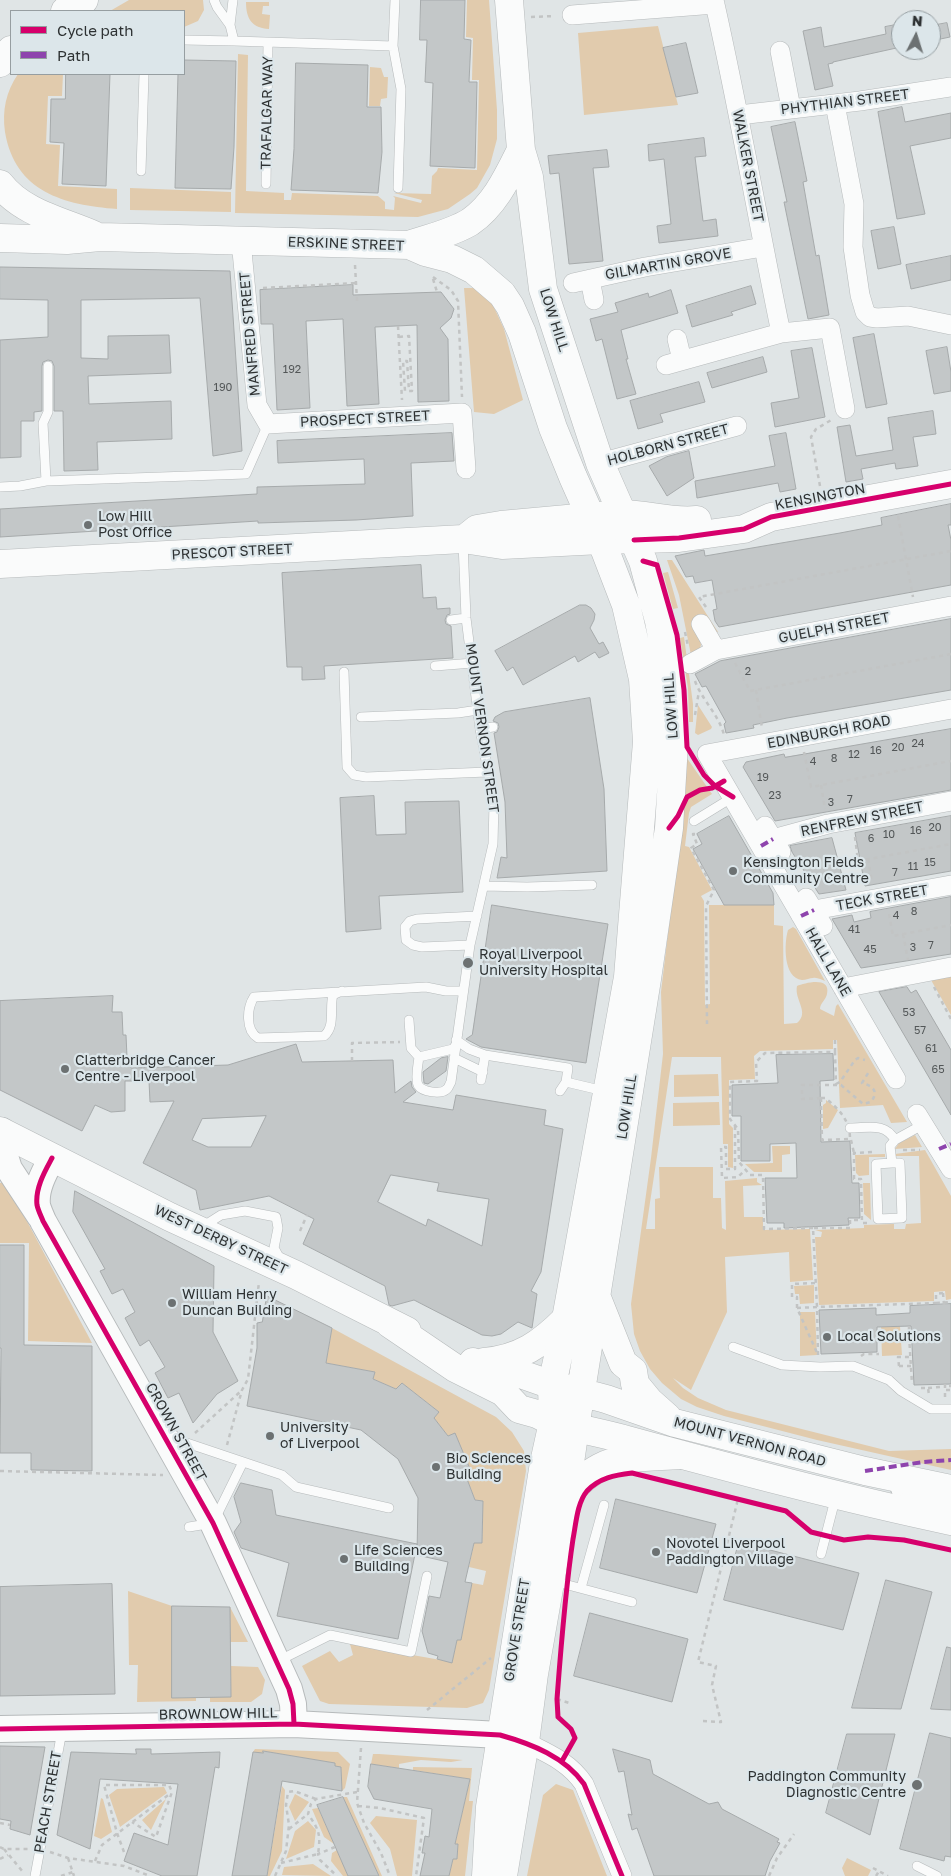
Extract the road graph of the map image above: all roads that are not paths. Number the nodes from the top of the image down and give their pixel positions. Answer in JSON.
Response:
{"nodes":[{"id":1,"x":84,"y":0,"type":"edge"},
{"id":2,"x":214,"y":0,"type":"edge"},
{"id":3,"x":233,"y":0,"type":"edge"},
{"id":4,"x":394,"y":0,"type":"edge"},
{"id":5,"x":714,"y":2,"type":"edge"},
{"id":6,"x":509,"y":9,"type":"edge"},
{"id":7,"x":67,"y":10,"type":"edge"},
{"id":8,"x":572,"y":15,"type":"road end"},
{"id":9,"x":230,"y":25,"type":"junction"},
{"id":10,"x":185,"y":40,"type":"edge"},
{"id":11,"x":234,"y":41,"type":"junction"},
{"id":12,"x":268,"y":43,"type":"junction"},
{"id":13,"x":394,"y":46,"type":"junction"},
{"id":14,"x":10,"y":51,"type":"edge"},
{"id":15,"x":780,"y":51,"type":"dead end"},
{"id":16,"x":0,"y":63,"type":"edge"},
{"id":17,"x":144,"y":75,"type":"edge"},
{"id":18,"x":951,"y":87,"type":"edge"},
{"id":19,"x":835,"y":104,"type":"junction"},
{"id":20,"x":791,"y":108,"type":"junction"},
{"id":21,"x":739,"y":115,"type":"junction"},
{"id":22,"x":521,"y":150,"type":"junction"},
{"id":23,"x":141,"y":171,"type":"dead end"},
{"id":24,"x":0,"y":184,"type":"edge"},
{"id":25,"x":266,"y":184,"type":"dead end"},
{"id":26,"x":398,"y":188,"type":"dead end"},
{"id":27,"x":100,"y":237,"type":"junction"},
{"id":28,"x":0,"y":238,"type":"edge"},
{"id":29,"x":241,"y":241,"type":"junction"},
{"id":30,"x":409,"y":245,"type":"junction"},
{"id":31,"x":763,"y":247,"type":"junction"},
{"id":32,"x":594,"y":300,"type":"dead end"},
{"id":33,"x":951,"y":325,"type":"edge"},
{"id":34,"x":781,"y":333,"type":"junction"},
{"id":35,"x":677,"y":340,"type":"dead end"},
{"id":36,"x":48,"y":366,"type":"dead end"},
{"id":37,"x":845,"y":409,"type":"road end"},
{"id":38,"x":268,"y":424,"type":"junction"},
{"id":39,"x":737,"y":426,"type":"dead end"},
{"id":40,"x":600,"y":463,"type":"junction"},
{"id":41,"x":466,"y":469,"type":"dead end"},
{"id":42,"x":46,"y":481,"type":"junction"},
{"id":43,"x":951,"y":484,"type":"edge"},
{"id":44,"x":0,"y":486,"type":"edge"},
{"id":45,"x":622,"y":514,"type":"junction"},
{"id":46,"x":771,"y":518,"type":"junction"},
{"id":47,"x":595,"y":528,"type":"junction"},
{"id":48,"x":463,"y":539,"type":"junction"},
{"id":49,"x":634,"y":540,"type":"junction"},
{"id":50,"x":0,"y":564,"type":"edge"},
{"id":51,"x":951,"y":606,"type":"edge"},
{"id":52,"x":466,"y":618,"type":"junction"},
{"id":53,"x":451,"y":620,"type":"dead end"},
{"id":54,"x":698,"y":623,"type":"road end"},
{"id":55,"x":722,"y":649,"type":"junction"},
{"id":56,"x":473,"y":663,"type":"junction"},
{"id":57,"x":690,"y":664,"type":"road end"},
{"id":58,"x":435,"y":666,"type":"dead end"},
{"id":59,"x":344,"y":672,"type":"dead end"},
{"id":60,"x":951,"y":709,"type":"edge"},
{"id":61,"x":478,"y":710,"type":"junction"},
{"id":62,"x":361,"y":718,"type":"dead end"},
{"id":63,"x":493,"y":727,"type":"dead end"},
{"id":64,"x":480,"y":729,"type":"junction"},
{"id":65,"x":707,"y":754,"type":"joint"},
{"id":66,"x":487,"y":772,"type":"junction"},
{"id":67,"x":733,"y":797,"type":"junction"},
{"id":68,"x":951,"y":801,"type":"edge"},
{"id":69,"x":694,"y":821,"type":"dead end"},
{"id":70,"x":770,"y":841,"type":"junction"},
{"id":71,"x":592,"y":885,"type":"dead end"},
{"id":72,"x":951,"y":885,"type":"edge"},
{"id":73,"x":484,"y":886,"type":"junction"},
{"id":74,"x":811,"y":913,"type":"junction"},
{"id":75,"x":477,"y":916,"type":"junction"},
{"id":76,"x":470,"y":945,"type":"junction"},
{"id":77,"x":951,"y":967,"type":"edge"},
{"id":78,"x":843,"y":988,"type":"junction"},
{"id":79,"x":342,"y":991,"type":"junction"},
{"id":80,"x":463,"y":991,"type":"junction"},
{"id":81,"x":409,"y":1020,"type":"dead end"},
{"id":82,"x":456,"y":1043,"type":"junction"},
{"id":83,"x":485,"y":1055,"type":"junction"},
{"id":84,"x":419,"y":1057,"type":"junction"},
{"id":85,"x":454,"y":1058,"type":"junction"},
{"id":86,"x":896,"y":1078,"type":"dead end"},
{"id":87,"x":566,"y":1082,"type":"junction"},
{"id":88,"x":560,"y":1091,"type":"dead end"},
{"id":89,"x":607,"y":1091,"type":"junction"},
{"id":90,"x":920,"y":1119,"type":"joint"},
{"id":91,"x":850,"y":1128,"type":"road end"},
{"id":92,"x":1,"y":1131,"type":"edge"},
{"id":93,"x":895,"y":1140,"type":"junction"},
{"id":94,"x":945,"y":1146,"type":"edge"},
{"id":95,"x":52,"y":1158,"type":"junction"},
{"id":96,"x":892,"y":1163,"type":"junction"},
{"id":97,"x":951,"y":1169,"type":"edge"},
{"id":98,"x":43,"y":1221,"type":"junction"},
{"id":99,"x":198,"y":1230,"type":"junction"},
{"id":100,"x":286,"y":1271,"type":"junction"},
{"id":101,"x":597,"y":1298,"type":"junction"},
{"id":102,"x":566,"y":1318,"type":"junction"},
{"id":103,"x":390,"y":1324,"type":"junction"},
{"id":104,"x":732,"y":1348,"type":"dead end"},
{"id":105,"x":475,"y":1363,"type":"junction"},
{"id":106,"x":552,"y":1385,"type":"junction"},
{"id":107,"x":579,"y":1392,"type":"junction"},
{"id":108,"x":951,"y":1408,"type":"edge"},
{"id":109,"x":675,"y":1423,"type":"junction"},
{"id":110,"x":564,"y":1425,"type":"junction"},
{"id":111,"x":175,"y":1439,"type":"junction"},
{"id":112,"x":681,"y":1455,"type":"junction"},
{"id":113,"x":243,"y":1462,"type":"junction"},
{"id":114,"x":879,"y":1474,"type":"junction"},
{"id":115,"x":951,"y":1489,"type":"edge"},
{"id":116,"x":837,"y":1494,"type":"junction"},
{"id":117,"x":565,"y":1497,"type":"junction"},
{"id":118,"x":604,"y":1505,"type":"dead end"},
{"id":119,"x":388,"y":1508,"type":"dead end"},
{"id":120,"x":950,"y":1517,"type":"edge"},
{"id":121,"x":201,"y":1525,"type":"junction"},
{"id":122,"x":821,"y":1554,"type":"dead end"},
{"id":123,"x":427,"y":1576,"type":"dead end"},
{"id":124,"x":550,"y":1580,"type":"junction"},
{"id":125,"x":582,"y":1588,"type":"junction"},
{"id":126,"x":632,"y":1602,"type":"dead end"},
{"id":127,"x":276,"y":1662,"type":"junction"},
{"id":128,"x":294,"y":1724,"type":"junction"},
{"id":129,"x":0,"y":1729,"type":"edge"},
{"id":130,"x":62,"y":1729,"type":"junction"},
{"id":131,"x":513,"y":1738,"type":"junction"},
{"id":132,"x":917,"y":1866,"type":"dead end"},
{"id":133,"x":35,"y":1876,"type":"edge"},
{"id":134,"x":486,"y":1876,"type":"edge"},
{"id":135,"x":503,"y":1876,"type":"edge"},
{"id":136,"x":622,"y":1876,"type":"edge"},
{"id":137,"x":937,"y":1876,"type":"edge"}],
"edges":[{"from":1,"to":7,"type":"main road"},
{"from":2,"to":9,"type":"lane"},
{"from":3,"to":9,"type":"lane"},
{"from":4,"to":13,"type":"lane"},
{"from":5,"to":8,"type":"street"},
{"from":5,"to":21,"type":"street","name":"WALKER STREET"},
{"from":6,"to":22,"type":"main road","name":"LOW HILL"},
{"from":9,"to":11,"type":"lane"},
{"from":10,"to":11,"type":"lane","name":"TRAFALGAR WAY"},
{"from":11,"to":12,"type":"lane","name":"TRAFALGAR WAY"},
{"from":12,"to":13,"type":"lane","name":"TRAFALGAR WAY"},
{"from":12,"to":25,"type":"lane","name":"TRAFALGAR WAY"},
{"from":13,"to":26,"type":"lane"},
{"from":14,"to":16,"type":"main road"},
{"from":15,"to":20,"type":"street"},
{"from":17,"to":23,"type":"lane"},
{"from":18,"to":19,"type":"street","name":"PHYTHIAN STREET"},
{"from":19,"to":20,"type":"street","name":"PHYTHIAN STREET"},
{"from":19,"to":33,"type":"street"},
{"from":20,"to":21,"type":"street","name":"PHYTHIAN STREET"},
{"from":21,"to":31,"type":"street","name":"WALKER STREET"},
{"from":22,"to":30,"type":"main road"},
{"from":22,"to":40,"type":"main road","name":"LOW HILL"},
{"from":24,"to":27,"type":"main road"},
{"from":27,"to":28,"type":"main road","name":"ERSKINE STREET"},
{"from":27,"to":29,"type":"main road","name":"ERSKINE STREET"},
{"from":29,"to":30,"type":"main road","name":"ERSKINE STREET"},
{"from":29,"to":38,"type":"street","name":"MANFRED STREET"},
{"from":30,"to":47,"type":"main road","name":"ERSKINE STREET"},
{"from":31,"to":32,"type":"street","name":"GILMARTIN GROVE"},
{"from":31,"to":34,"type":"street","name":"WALKER STREET"},
{"from":34,"to":35,"type":"street"},
{"from":34,"to":37,"type":"street"},
{"from":36,"to":42,"type":"lane"},
{"from":38,"to":41,"type":"street","name":"PROSPECT STREET"},
{"from":38,"to":42,"type":"lane"},
{"from":39,"to":40,"type":"street","name":"HOLBORN STREET"},
{"from":40,"to":45,"type":"main road","name":"LOW HILL"},
{"from":42,"to":44,"type":"lane"},
{"from":43,"to":46,"type":"main road","name":"KENSINGTON"},
{"from":45,"to":46,"type":"main road","name":"PRESCOT STREET"},
{"from":45,"to":47,"type":"main road","name":"PRESCOT STREET"},
{"from":45,"to":49,"type":"main road","name":"LOW HILL"},
{"from":46,"to":49,"type":"main road","name":"KENSINGTON"},
{"from":47,"to":48,"type":"main road","name":"PRESCOT STREET"},
{"from":47,"to":49,"type":"main road","name":"KENSINGTON"},
{"from":47,"to":89,"type":"main road","name":"LOW HILL"},
{"from":48,"to":50,"type":"main road","name":"PRESCOT STREET"},
{"from":48,"to":52,"type":"lane","name":"MOUNT VERNON STREET"},
{"from":49,"to":101,"type":"main road","name":"LOW HILL"},
{"from":51,"to":55,"type":"street","name":"GUELPH STREET"},
{"from":52,"to":53,"type":"lane"},
{"from":52,"to":56,"type":"lane","name":"MOUNT VERNON STREET"},
{"from":54,"to":55,"type":"street"},
{"from":55,"to":57,"type":"street","name":"GUELPH STREET"},
{"from":56,"to":58,"type":"lane"},
{"from":56,"to":61,"type":"lane","name":"MOUNT VERNON STREET"},
{"from":59,"to":66,"type":"lane"},
{"from":60,"to":65,"type":"street","name":"EDINBURGH ROAD"},
{"from":61,"to":62,"type":"lane"},
{"from":61,"to":64,"type":"lane","name":"MOUNT VERNON STREET"},
{"from":63,"to":64,"type":"lane"},
{"from":64,"to":66,"type":"lane","name":"MOUNT VERNON STREET"},
{"from":65,"to":67,"type":"street","name":"HALL LANE"},
{"from":66,"to":73,"type":"lane","name":"MOUNT VERNON STREET"},
{"from":67,"to":69,"type":"lane"},
{"from":67,"to":70,"type":"street","name":"HALL LANE"},
{"from":68,"to":70,"type":"street","name":"RENFREW STREET"},
{"from":70,"to":74,"type":"street","name":"HALL LANE"},
{"from":71,"to":73,"type":"lane"},
{"from":72,"to":74,"type":"street","name":"TECK STREET"},
{"from":73,"to":75,"type":"lane","name":"MOUNT VERNON STREET"},
{"from":74,"to":78,"type":"street","name":"HALL LANE"},
{"from":75,"to":76,"type":"lane","name":"MOUNT VERNON STREET"},
{"from":75,"to":76,"type":"lane"},
{"from":76,"to":80,"type":"lane","name":"MOUNT VERNON STREET"},
{"from":77,"to":78,"type":"street"},
{"from":78,"to":86,"type":"street","name":"HALL LANE"},
{"from":79,"to":79,"type":"lane"},
{"from":79,"to":80,"type":"lane"},
{"from":80,"to":82,"type":"lane","name":"MOUNT VERNON STREET"},
{"from":81,"to":84,"type":"lane"},
{"from":82,"to":83,"type":"lane"},
{"from":82,"to":84,"type":"lane"},
{"from":82,"to":85,"type":"lane","name":"MOUNT VERNON STREET"},
{"from":83,"to":85,"type":"lane"},
{"from":83,"to":87,"type":"lane"},
{"from":84,"to":85,"type":"lane","name":"MOUNT VERNON STREET"},
{"from":87,"to":88,"type":"lane"},
{"from":87,"to":89,"type":"lane"},
{"from":89,"to":102,"type":"main road","name":"LOW HILL"},
{"from":90,"to":93,"type":"lane"},
{"from":90,"to":94,"type":"street"},
{"from":91,"to":93,"type":"lane"},
{"from":92,"to":95,"type":"main road","name":"WEST DERBY STREET"},
{"from":92,"to":98,"type":"street"},
{"from":93,"to":96,"type":"lane"},
{"from":94,"to":97,"type":"street"},
{"from":95,"to":98,"type":"street","name":"CROWN STREET"},
{"from":95,"to":99,"type":"main road","name":"WEST DERBY STREET"},
{"from":96,"to":96,"type":"lane"},
{"from":98,"to":111,"type":"street","name":"CROWN STREET"},
{"from":99,"to":100,"type":"main road","name":"WEST DERBY STREET"},
{"from":99,"to":100,"type":"lane"},
{"from":100,"to":103,"type":"main road","name":"WEST DERBY STREET"},
{"from":101,"to":107,"type":"main road","name":"LOW HILL"},
{"from":101,"to":109,"type":"main road"},
{"from":102,"to":105,"type":"main road"},
{"from":102,"to":106,"type":"main road","name":"LOW HILL"},
{"from":103,"to":105,"type":"main road","name":"WEST DERBY STREET"},
{"from":103,"to":110,"type":"main road","name":"WEST DERBY STREET"},
{"from":104,"to":108,"type":"lane"},
{"from":105,"to":106,"type":"main road","name":"WEST DERBY STREET"},
{"from":106,"to":107,"type":"main road","name":"MOUNT VERNON ROAD"},
{"from":106,"to":110,"type":"main road","name":"GROVE STREET"},
{"from":107,"to":109,"type":"main road","name":"MOUNT VERNON ROAD"},
{"from":107,"to":110,"type":"main road","name":"LOW HILL"},
{"from":109,"to":114,"type":"main road","name":"MOUNT VERNON ROAD"},
{"from":110,"to":112,"type":"main road","name":"MOUNT VERNON ROAD"},
{"from":110,"to":117,"type":"main road","name":"GROVE STREET"},
{"from":110,"to":131,"type":"main road","name":"GROVE STREET"},
{"from":111,"to":113,"type":"lane"},
{"from":111,"to":121,"type":"street","name":"CROWN STREET"},
{"from":112,"to":116,"type":"main road","name":"MOUNT VERNON ROAD"},
{"from":112,"to":117,"type":"main road"},
{"from":113,"to":119,"type":"lane"},
{"from":113,"to":121,"type":"lane"},
{"from":114,"to":115,"type":"main road","name":"MOUNT VERNON ROAD"},
{"from":114,"to":120,"type":"street"},
{"from":116,"to":120,"type":"main road","name":"MOUNT VERNON ROAD"},
{"from":116,"to":122,"type":"lane"},
{"from":117,"to":124,"type":"main road","name":"GROVE STREET"},
{"from":118,"to":125,"type":"lane"},
{"from":121,"to":127,"type":"street","name":"CROWN STREET"},
{"from":123,"to":127,"type":"lane"},
{"from":124,"to":125,"type":"lane"},
{"from":124,"to":131,"type":"main road","name":"GROVE STREET"},
{"from":125,"to":126,"type":"lane"},
{"from":127,"to":128,"type":"street","name":"CROWN STREET"},
{"from":128,"to":130,"type":"street","name":"BROWNLOW HILL"},
{"from":128,"to":131,"type":"street","name":"BROWNLOW HILL"},
{"from":129,"to":130,"type":"street","name":"BROWNLOW HILL"},
{"from":130,"to":133,"type":"lane","name":"PEACH STREET"},
{"from":131,"to":134,"type":"main road","name":"GROVE STREET"},
{"from":131,"to":135,"type":"main road","name":"GROVE STREET"},
{"from":131,"to":136,"type":"street"},
{"from":132,"to":137,"type":"lane"}]}
